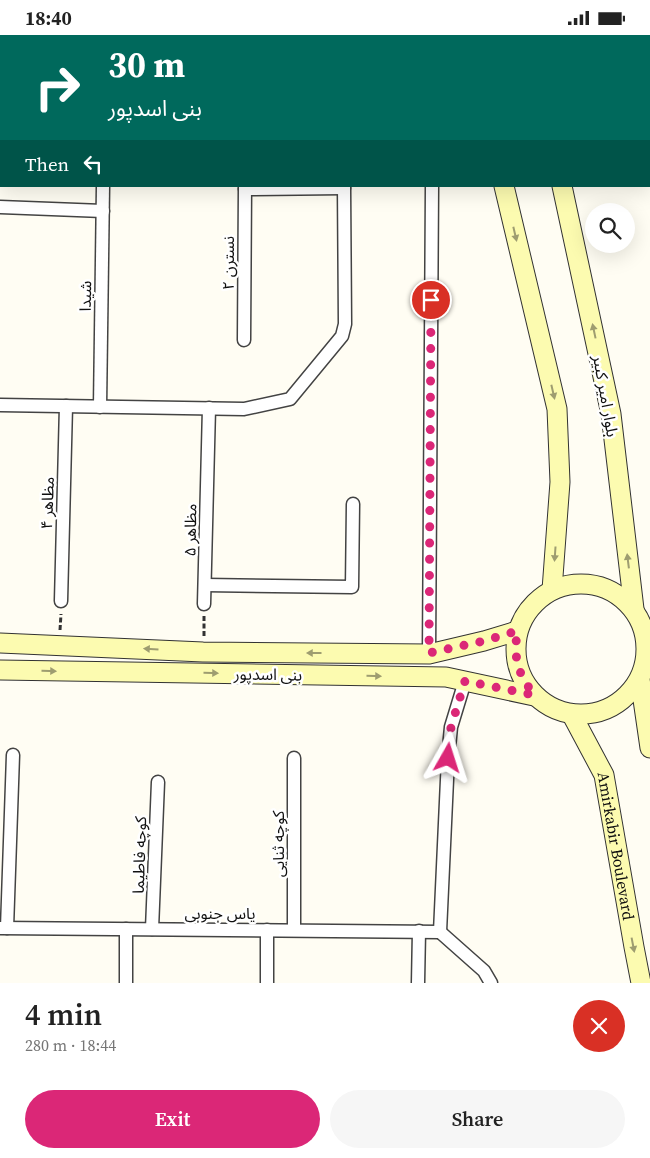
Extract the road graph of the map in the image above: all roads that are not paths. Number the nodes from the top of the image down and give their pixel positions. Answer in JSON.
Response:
{"nodes":[{"id":1,"x":103,"y":187,"type":"edge"},
{"id":2,"x":344,"y":187,"type":"edge"},
{"id":3,"x":432,"y":187,"type":"edge"},
{"id":4,"x":504,"y":187,"type":"edge"},
{"id":5,"x":562,"y":187,"type":"edge"},
{"id":6,"x":245,"y":188,"type":"edge"},
{"id":7,"x":0,"y":207,"type":"edge"},
{"id":8,"x":103,"y":211,"type":"junction"},
{"id":9,"x":244,"y":340,"type":"dead end"},
{"id":10,"x":0,"y":405,"type":"edge"},
{"id":11,"x":66,"y":406,"type":"junction"},
{"id":12,"x":100,"y":407,"type":"junction"},
{"id":13,"x":209,"y":408,"type":"junction"},
{"id":14,"x":353,"y":504,"type":"dead end"},
{"id":15,"x":205,"y":585,"type":"junction"},
{"id":16,"x":552,"y":590,"type":"junction"},
{"id":17,"x":61,"y":601,"type":"road end"},
{"id":18,"x":204,"y":604,"type":"road end"},
{"id":19,"x":634,"y":609,"type":"junction"},
{"id":20,"x":517,"y":631,"type":"junction"},
{"id":21,"x":0,"y":643,"type":"edge"},
{"id":22,"x":429,"y":653,"type":"junction"},
{"id":23,"x":0,"y":670,"type":"edge"},
{"id":24,"x":640,"y":679,"type":"junction"},
{"id":25,"x":465,"y":681,"type":"junction"},
{"id":26,"x":534,"y":695,"type":"junction"},
{"id":27,"x":572,"y":715,"type":"junction"},
{"id":28,"x":650,"y":748,"type":"edge"},
{"id":29,"x":13,"y":755,"type":"dead end"},
{"id":30,"x":294,"y":758,"type":"dead end"},
{"id":31,"x":158,"y":782,"type":"dead end"},
{"id":32,"x":4,"y":928,"type":"edge"},
{"id":33,"x":126,"y":929,"type":"junction"},
{"id":34,"x":152,"y":929,"type":"junction"},
{"id":35,"x":267,"y":930,"type":"junction"},
{"id":36,"x":294,"y":930,"type":"junction"},
{"id":37,"x":419,"y":931,"type":"junction"},
{"id":38,"x":440,"y":932,"type":"junction"},
{"id":39,"x":126,"y":983,"type":"edge"},
{"id":40,"x":267,"y":983,"type":"edge"},
{"id":41,"x":418,"y":983,"type":"edge"},
{"id":42,"x":490,"y":983,"type":"edge"},
{"id":43,"x":642,"y":983,"type":"edge"}],
"edges":[{"from":1,"to":8,"type":"street","name":"شیدا"},
{"from":2,"to":6,"type":"street"},
{"from":2,"to":13,"type":"street"},
{"from":3,"to":22,"type":"street"},
{"from":4,"to":16,"type":"main road","one_way":true},
{"from":19,"to":5,"type":"main road","name":"بلوار امیر کبیر","one_way":true},
{"from":6,"to":9,"type":"street","name":"نسترن ۲"},
{"from":7,"to":8,"type":"street"},
{"from":8,"to":12,"type":"street","name":"شیدا"},
{"from":10,"to":11,"type":"street"},
{"from":11,"to":12,"type":"street"},
{"from":11,"to":17,"type":"street","name":"مظاهر ۴"},
{"from":12,"to":13,"type":"street"},
{"from":13,"to":15,"type":"street","name":"مظاهر ۵"},
{"from":14,"to":15,"type":"street"},
{"from":15,"to":18,"type":"street","name":"مظاهر ۵"},
{"from":16,"to":19,"type":"main road"},
{"from":16,"to":20,"type":"main road"},
{"from":19,"to":24,"type":"main road"},
{"from":20,"to":22,"type":"main road","name":"بنی اسدپور"},
{"from":20,"to":26,"type":"main road"},
{"from":22,"to":21,"type":"main road","name":"بنی اسدپور","one_way":true},
{"from":23,"to":25,"type":"main road","name":"بنی اسدپور","one_way":true},
{"from":24,"to":27,"type":"main road"},
{"from":24,"to":28,"type":"main road"},
{"from":25,"to":26,"type":"main road","name":"بنی اسدپور"},
{"from":25,"to":38,"type":"street"},
{"from":26,"to":27,"type":"main road"},
{"from":27,"to":43,"type":"main road","name":"Amirkabir Boulevard","one_way":true},
{"from":29,"to":32,"type":"street"},
{"from":30,"to":36,"type":"street","name":"کوچه ثنایی"},
{"from":31,"to":34,"type":"street","name":"کوچه فاطیما"},
{"from":32,"to":33,"type":"street","name":"یاس جنوبی"},
{"from":33,"to":34,"type":"street","name":"یاس جنوبی"},
{"from":33,"to":39,"type":"street"},
{"from":34,"to":35,"type":"street","name":"یاس جنوبی"},
{"from":35,"to":36,"type":"street","name":"یاس جنوبی"},
{"from":35,"to":40,"type":"street"},
{"from":36,"to":37,"type":"street","name":"یاس جنوبی"},
{"from":37,"to":38,"type":"street","name":"یاس جنوبی"},
{"from":37,"to":41,"type":"street"},
{"from":38,"to":42,"type":"street"}]}
